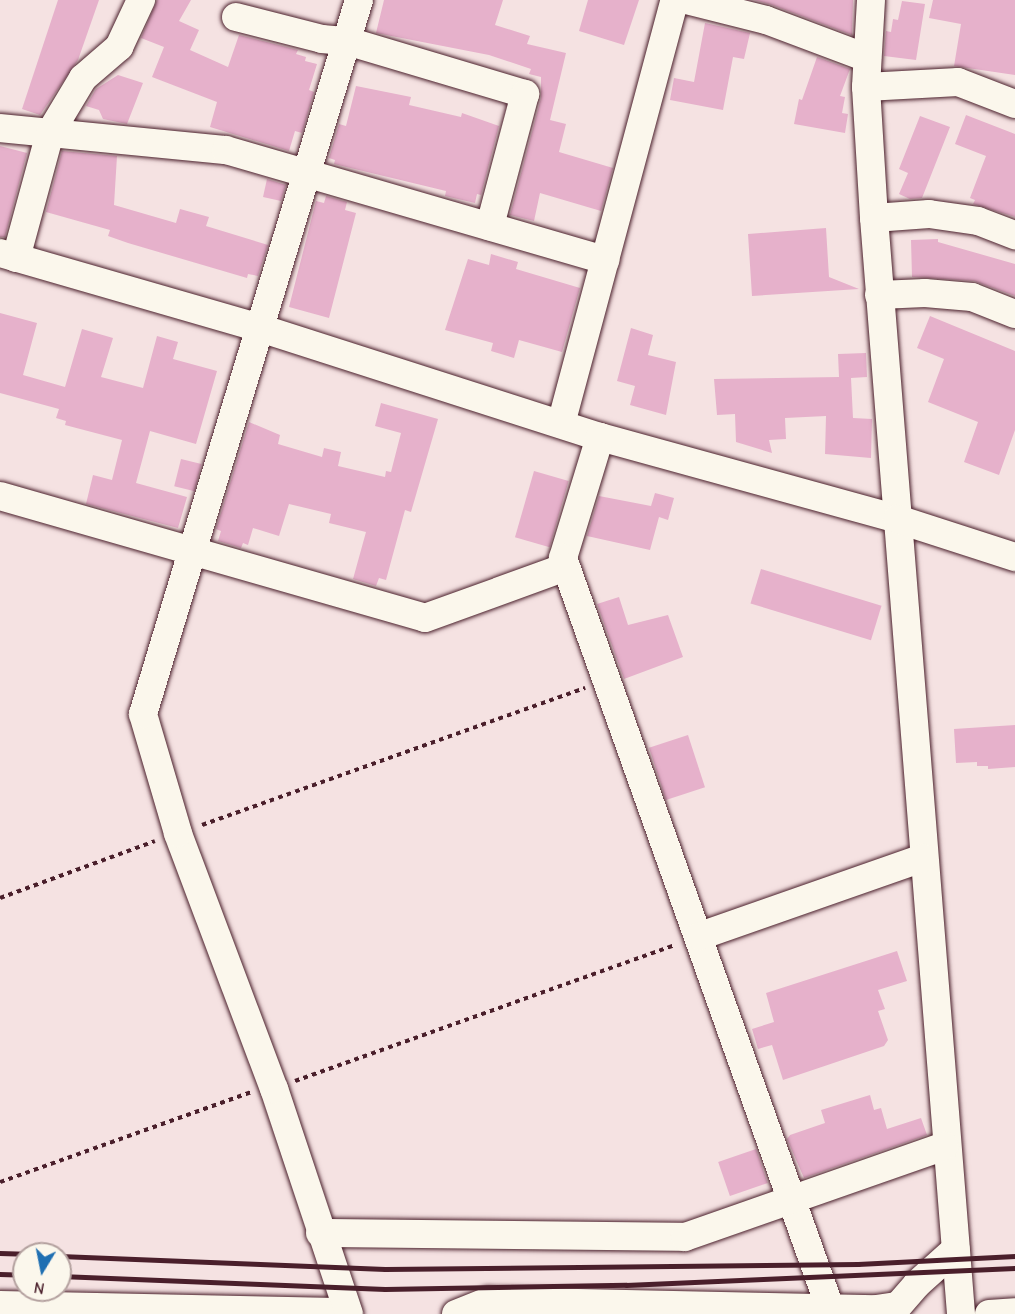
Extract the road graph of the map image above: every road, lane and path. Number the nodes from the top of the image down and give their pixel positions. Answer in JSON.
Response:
{"nodes":[{"id":1,"x":141,"y":0,"type":"edge"},
{"id":2,"x":359,"y":0,"type":"edge"},
{"id":3,"x":675,"y":0,"type":"edge"},
{"id":4,"x":686,"y":0,"type":"edge"},
{"id":5,"x":871,"y":0,"type":"edge"},
{"id":6,"x":236,"y":17,"type":"dead end"},
{"id":7,"x":347,"y":40,"type":"junction"},
{"id":8,"x":867,"y":58,"type":"junction"},
{"id":9,"x":866,"y":87,"type":"junction"},
{"id":10,"x":1015,"y":104,"type":"edge"},
{"id":11,"x":0,"y":128,"type":"edge"},
{"id":12,"x":50,"y":133,"type":"junction"},
{"id":13,"x":309,"y":173,"type":"junction"},
{"id":14,"x":874,"y":218,"type":"junction"},
{"id":15,"x":490,"y":226,"type":"junction"},
{"id":16,"x":1015,"y":235,"type":"edge"},
{"id":17,"x":8,"y":255,"type":"edge"},
{"id":18,"x":605,"y":260,"type":"junction"},
{"id":19,"x":879,"y":295,"type":"junction"},
{"id":20,"x":1015,"y":314,"type":"edge"},
{"id":21,"x":260,"y":328,"type":"junction"},
{"id":22,"x":561,"y":424,"type":"junction"},
{"id":23,"x":600,"y":437,"type":"junction"},
{"id":24,"x":0,"y":496,"type":"edge"},
{"id":25,"x":897,"y":519,"type":"junction"},
{"id":26,"x":192,"y":552,"type":"junction"},
{"id":27,"x":1015,"y":557,"type":"edge"},
{"id":28,"x":566,"y":567,"type":"junction"},
{"id":29,"x":608,"y":680,"type":"junction"},
{"id":30,"x":178,"y":833,"type":"junction"},
{"id":31,"x":923,"y":858,"type":"junction"},
{"id":32,"x":0,"y":897,"type":"edge"},
{"id":33,"x":700,"y":936,"type":"junction"},
{"id":34,"x":274,"y":1089,"type":"junction"},
{"id":35,"x":945,"y":1146,"type":"junction"},
{"id":36,"x":0,"y":1182,"type":"edge"},
{"id":37,"x":793,"y":1199,"type":"junction"},
{"id":38,"x":320,"y":1233,"type":"junction"},
{"id":39,"x":956,"y":1250,"type":"junction"},
{"id":40,"x":0,"y":1305,"type":"edge"},
{"id":41,"x":831,"y":1308,"type":"junction"},
{"id":42,"x":895,"y":1310,"type":"edge"},
{"id":43,"x":1015,"y":1312,"type":"edge"},
{"id":44,"x":348,"y":1313,"type":"edge"},
{"id":45,"x":456,"y":1314,"type":"edge"},
{"id":46,"x":961,"y":1314,"type":"edge"},
{"id":47,"x":989,"y":1314,"type":"edge"}],
"edges":[{"from":1,"to":12,"type":"street"},
{"from":2,"to":7,"type":"street"},
{"from":3,"to":18,"type":"street"},
{"from":4,"to":8,"type":"street"},
{"from":5,"to":8,"type":"street"},
{"from":6,"to":7,"type":"street"},
{"from":7,"to":13,"type":"street"},
{"from":7,"to":15,"type":"street"},
{"from":8,"to":9,"type":"street"},
{"from":9,"to":10,"type":"street"},
{"from":9,"to":14,"type":"street"},
{"from":11,"to":12,"type":"street"},
{"from":12,"to":13,"type":"street"},
{"from":12,"to":17,"type":"street"},
{"from":13,"to":15,"type":"street"},
{"from":13,"to":21,"type":"street"},
{"from":14,"to":16,"type":"street"},
{"from":14,"to":19,"type":"street"},
{"from":15,"to":18,"type":"street"},
{"from":17,"to":21,"type":"street"},
{"from":18,"to":22,"type":"street"},
{"from":19,"to":20,"type":"street"},
{"from":19,"to":25,"type":"street"},
{"from":21,"to":22,"type":"street"},
{"from":21,"to":26,"type":"street"},
{"from":22,"to":23,"type":"street"},
{"from":23,"to":25,"type":"street"},
{"from":23,"to":28,"type":"street"},
{"from":24,"to":26,"type":"street"},
{"from":25,"to":27,"type":"street"},
{"from":25,"to":31,"type":"street"},
{"from":26,"to":28,"type":"street"},
{"from":26,"to":30,"type":"street"},
{"from":28,"to":29,"type":"street"},
{"from":29,"to":30,"type":"path"},
{"from":29,"to":33,"type":"street"},
{"from":30,"to":32,"type":"path"},
{"from":30,"to":34,"type":"street"},
{"from":31,"to":33,"type":"street"},
{"from":31,"to":35,"type":"street"},
{"from":33,"to":34,"type":"path"},
{"from":33,"to":37,"type":"street"},
{"from":34,"to":36,"type":"path"},
{"from":34,"to":38,"type":"street"},
{"from":35,"to":37,"type":"street"},
{"from":35,"to":39,"type":"street"},
{"from":37,"to":38,"type":"street"},
{"from":37,"to":41,"type":"street"},
{"from":38,"to":44,"type":"street"},
{"from":39,"to":42,"type":"street"},
{"from":39,"to":46,"type":"street"},
{"from":40,"to":44,"type":"street"},
{"from":41,"to":42,"type":"street"},
{"from":41,"to":45,"type":"street"},
{"from":43,"to":47,"type":"street"}]}
